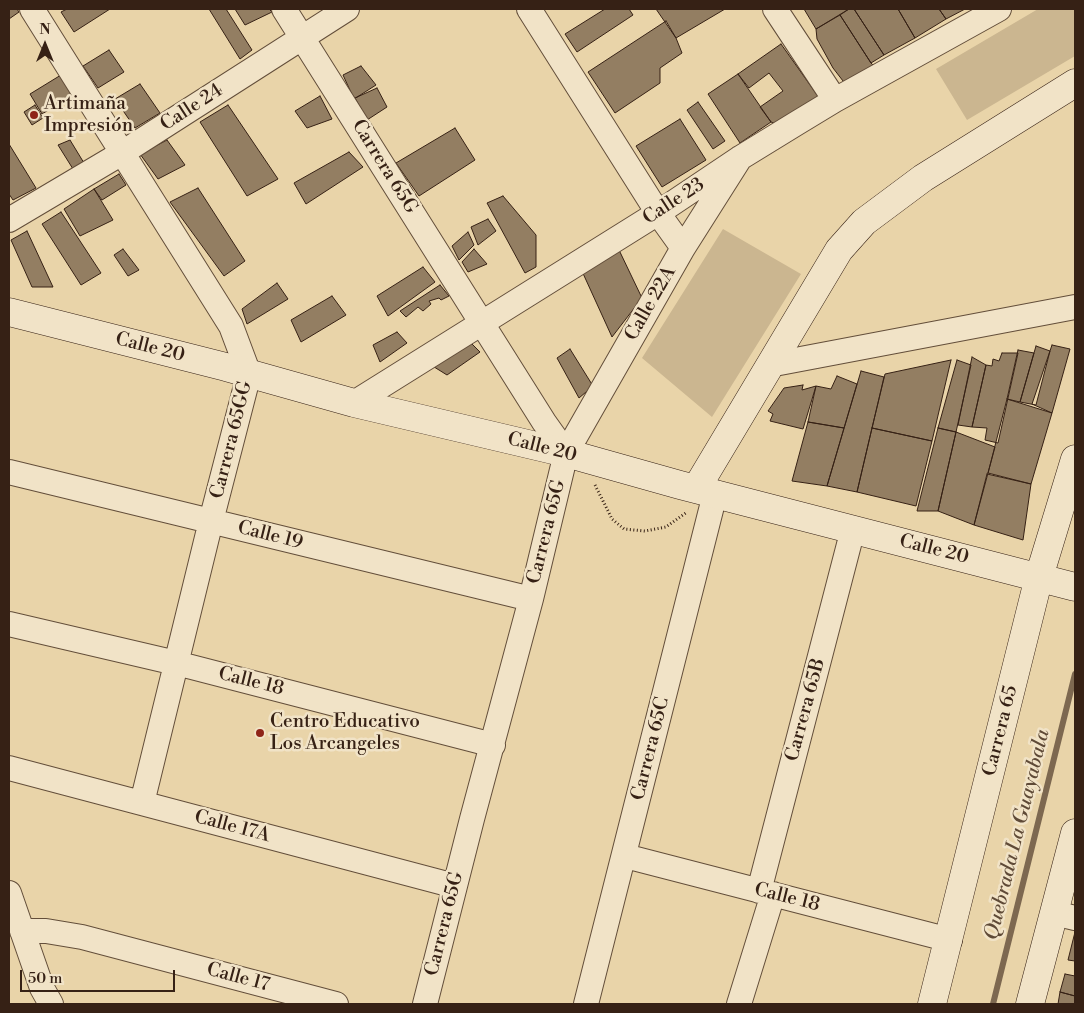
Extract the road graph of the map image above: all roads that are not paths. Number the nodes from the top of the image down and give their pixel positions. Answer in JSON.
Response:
{"nodes":[{"id":1,"x":32,"y":9,"type":"edge"},
{"id":2,"x":284,"y":9,"type":"edge"},
{"id":3,"x":347,"y":9,"type":"edge"},
{"id":4,"x":529,"y":9,"type":"edge"},
{"id":5,"x":775,"y":9,"type":"edge"},
{"id":6,"x":999,"y":9,"type":"edge"},
{"id":7,"x":302,"y":38,"type":"junction"},
{"id":8,"x":1075,"y":83,"type":"edge"},
{"id":9,"x":835,"y":100,"type":"junction"},
{"id":10,"x":122,"y":152,"type":"junction"},
{"id":11,"x":740,"y":158,"type":"junction"},
{"id":12,"x":658,"y":213,"type":"junction"},
{"id":13,"x":9,"y":220,"type":"edge"},
{"id":14,"x":683,"y":248,"type":"junction"},
{"id":15,"x":1075,"y":307,"type":"edge"},
{"id":16,"x":9,"y":312,"type":"edge"},
{"id":17,"x":483,"y":323,"type":"junction"},
{"id":18,"x":770,"y":365,"type":"junction"},
{"id":19,"x":249,"y":374,"type":"junction"},
{"id":20,"x":354,"y":403,"type":"junction"},
{"id":21,"x":566,"y":453,"type":"junction"},
{"id":22,"x":1075,"y":459,"type":"edge"},
{"id":23,"x":9,"y":472,"type":"edge"},
{"id":24,"x":701,"y":497,"type":"junction"},
{"id":25,"x":211,"y":521,"type":"junction"},
{"id":26,"x":853,"y":529,"type":"junction"},
{"id":27,"x":1039,"y":577,"type":"junction"},
{"id":28,"x":1075,"y":588,"type":"edge"},
{"id":29,"x":531,"y":600,"type":"junction"},
{"id":30,"x":9,"y":624,"type":"edge"},
{"id":31,"x":176,"y":663,"type":"junction"},
{"id":32,"x":493,"y":745,"type":"junction"},
{"id":33,"x":9,"y":768,"type":"edge"},
{"id":34,"x":142,"y":803,"type":"junction"},
{"id":35,"x":1075,"y":833,"type":"edge"},
{"id":36,"x":624,"y":856,"type":"junction"},
{"id":37,"x":455,"y":886,"type":"junction"},
{"id":38,"x":9,"y":893,"type":"edge"},
{"id":39,"x":766,"y":893,"type":"junction"},
{"id":40,"x":1064,"y":916,"type":"edge"},
{"id":41,"x":22,"y":931,"type":"junction"},
{"id":42,"x":950,"y":940,"type":"junction"},
{"id":43,"x":51,"y":1004,"type":"edge"},
{"id":44,"x":336,"y":1004,"type":"edge"},
{"id":45,"x":425,"y":1004,"type":"edge"},
{"id":46,"x":586,"y":1004,"type":"edge"},
{"id":47,"x":739,"y":1004,"type":"edge"},
{"id":48,"x":932,"y":1004,"type":"edge"},
{"id":49,"x":1030,"y":1004,"type":"edge"}],
"edges":[{"from":1,"to":10,"type":"street","name":"Carrera 65GG"},
{"from":2,"to":7,"type":"street","name":"Carrera 65G"},
{"from":3,"to":7,"type":"street","name":"Calle 24"},
{"from":4,"to":12,"type":"street"},
{"from":5,"to":9,"type":"street"},
{"from":6,"to":9,"type":"street","name":"Calle 23"},
{"from":7,"to":10,"type":"street","name":"Calle 24"},
{"from":7,"to":17,"type":"street","name":"Carrera 65G"},
{"from":8,"to":18,"type":"street"},
{"from":9,"to":11,"type":"street","name":"Calle 23"},
{"from":10,"to":13,"type":"street","name":"Calle 24"},
{"from":10,"to":19,"type":"street","name":"Carrera 65GG"},
{"from":11,"to":12,"type":"street","name":"Calle 23"},
{"from":11,"to":14,"type":"street","name":"Calle 22A"},
{"from":12,"to":14,"type":"street"},
{"from":12,"to":17,"type":"street","name":"Calle 23"},
{"from":14,"to":21,"type":"street","name":"Calle 22A"},
{"from":15,"to":18,"type":"street"},
{"from":16,"to":19,"type":"street","name":"Calle 20"},
{"from":17,"to":20,"type":"street","name":"Calle 23"},
{"from":17,"to":21,"type":"street","name":"Carrera 65G"},
{"from":18,"to":24,"type":"street"},
{"from":19,"to":20,"type":"street","name":"Calle 20"},
{"from":19,"to":25,"type":"street","name":"Carrera 65GG"},
{"from":20,"to":21,"type":"street","name":"Calle 20"},
{"from":21,"to":24,"type":"street","name":"Calle 20"},
{"from":21,"to":29,"type":"street","name":"Carrera 65G"},
{"from":22,"to":27,"type":"street","name":"Carrera 65"},
{"from":23,"to":25,"type":"street","name":"Calle 19"},
{"from":24,"to":26,"type":"street","name":"Calle 20"},
{"from":24,"to":36,"type":"street","name":"Carrera 65C"},
{"from":25,"to":29,"type":"street","name":"Calle 19"},
{"from":25,"to":31,"type":"street","name":"Carrera 65GG"},
{"from":26,"to":27,"type":"street","name":"Calle 20"},
{"from":26,"to":39,"type":"street","name":"Carrera 65B"},
{"from":27,"to":28,"type":"street","name":"Calle 20"},
{"from":27,"to":42,"type":"street","name":"Carrera 65"},
{"from":29,"to":32,"type":"street","name":"Carrera 65G"},
{"from":30,"to":31,"type":"street","name":"Calle 18"},
{"from":31,"to":32,"type":"street","name":"Calle 18"},
{"from":31,"to":34,"type":"street","name":"Carrera 65GG"},
{"from":32,"to":37,"type":"street","name":"Carrera 65G"},
{"from":33,"to":34,"type":"street","name":"Calle 17A"},
{"from":34,"to":37,"type":"street","name":"Calle 17A"},
{"from":35,"to":40,"type":"street"},
{"from":36,"to":39,"type":"street","name":"Calle 18"},
{"from":36,"to":46,"type":"street","name":"Carrera 65C"},
{"from":37,"to":45,"type":"street","name":"Carrera 65G"},
{"from":38,"to":41,"type":"street"},
{"from":39,"to":42,"type":"street","name":"Calle 18"},
{"from":39,"to":47,"type":"street","name":"Carrera 65B"},
{"from":40,"to":49,"type":"street"},
{"from":41,"to":43,"type":"street"},
{"from":41,"to":44,"type":"street","name":"Calle 17"},
{"from":42,"to":48,"type":"street","name":"Carrera 65"}]}
